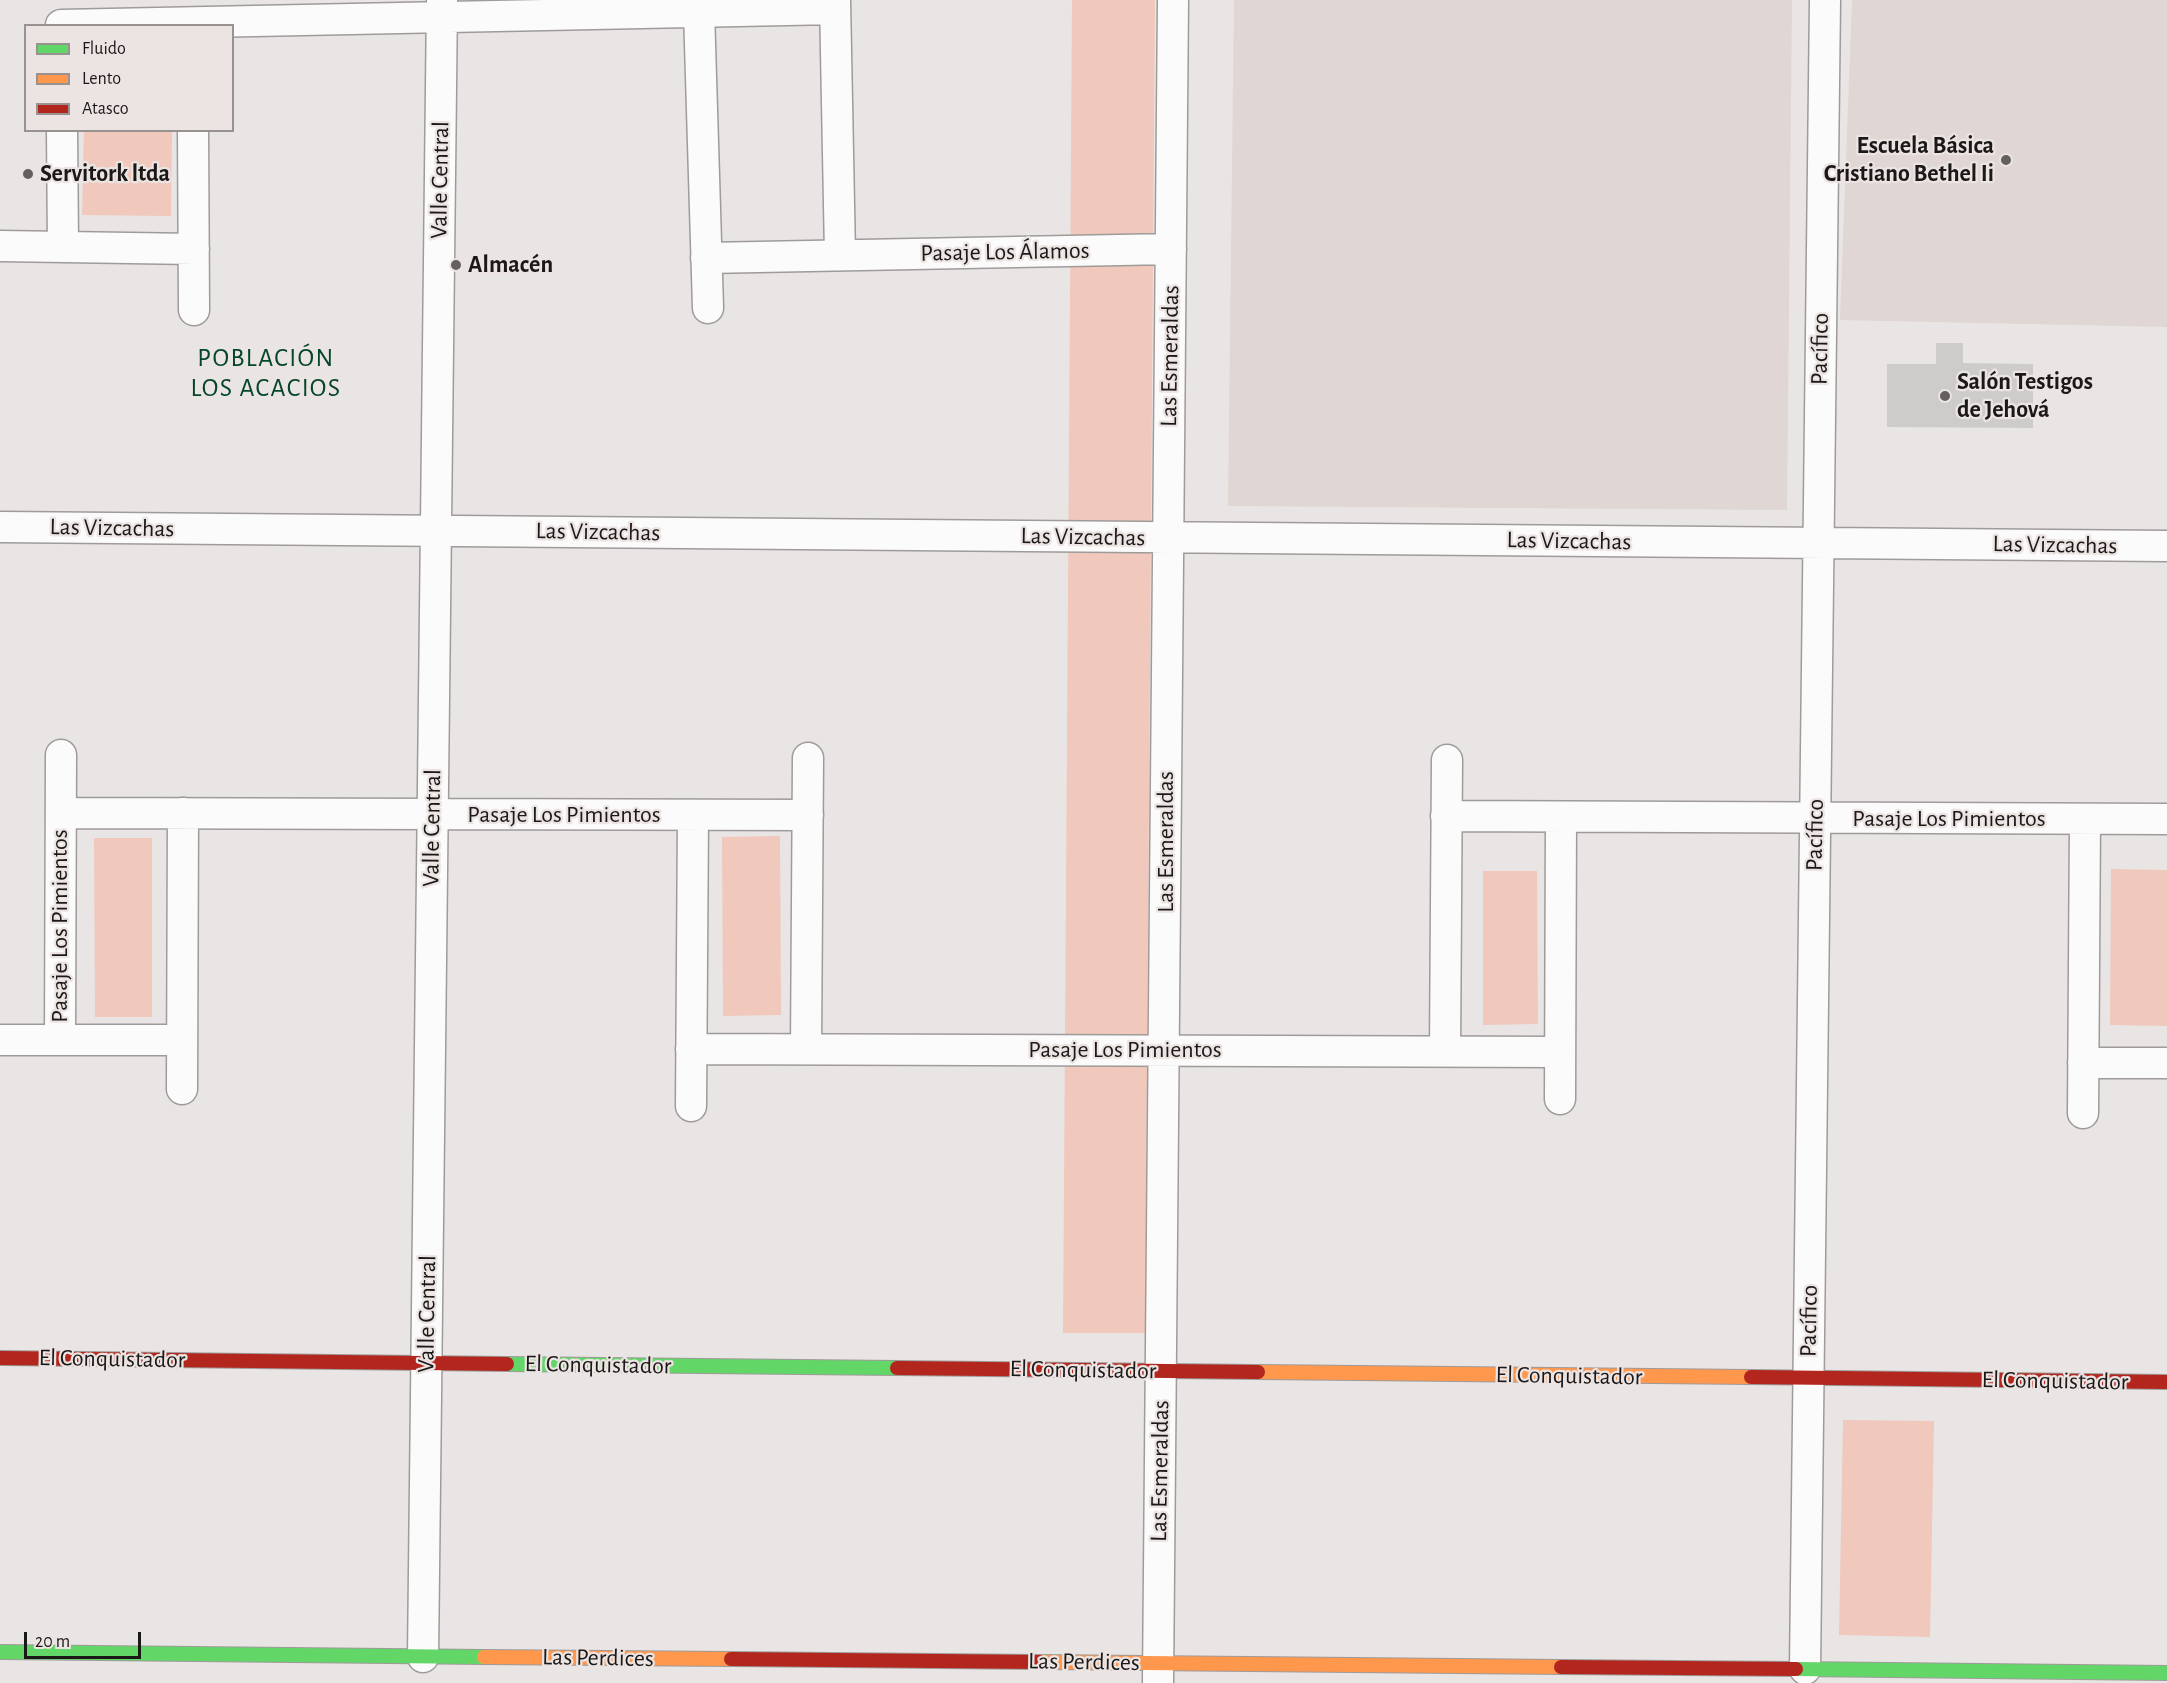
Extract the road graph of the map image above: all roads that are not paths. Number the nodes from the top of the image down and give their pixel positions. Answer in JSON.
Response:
{"nodes":[{"id":1,"x":60,"y":0,"type":"edge"},
{"id":2,"x":1173,"y":0,"type":"edge"},
{"id":3,"x":1825,"y":0,"type":"edge"},
{"id":4,"x":835,"y":5,"type":"edge"},
{"id":5,"x":442,"y":8,"type":"edge"},
{"id":6,"x":699,"y":11,"type":"junction"},
{"id":7,"x":61,"y":24,"type":"edge"},
{"id":8,"x":193,"y":24,"type":"edge"},
{"id":9,"x":62,"y":132,"type":"edge"},
{"id":10,"x":193,"y":132,"type":"edge"},
{"id":11,"x":0,"y":246,"type":"edge"},
{"id":12,"x":63,"y":246,"type":"junction"},
{"id":13,"x":194,"y":249,"type":"junction"},
{"id":14,"x":1171,"y":249,"type":"junction"},
{"id":15,"x":840,"y":255,"type":"junction"},
{"id":16,"x":706,"y":258,"type":"junction"},
{"id":17,"x":708,"y":308,"type":"dead end"},
{"id":18,"x":194,"y":310,"type":"dead end"},
{"id":19,"x":0,"y":527,"type":"edge"},
{"id":20,"x":436,"y":531,"type":"junction"},
{"id":21,"x":1168,"y":538,"type":"junction"},
{"id":22,"x":1818,"y":543,"type":"junction"},
{"id":23,"x":2167,"y":546,"type":"edge"},
{"id":24,"x":61,"y":755,"type":"dead end"},
{"id":25,"x":808,"y":758,"type":"dead end"},
{"id":26,"x":1447,"y":760,"type":"dead end"},
{"id":27,"x":61,"y":813,"type":"junction"},
{"id":28,"x":183,"y":813,"type":"junction"},
{"id":29,"x":432,"y":814,"type":"junction"},
{"id":30,"x":693,"y":815,"type":"junction"},
{"id":31,"x":808,"y":815,"type":"junction"},
{"id":32,"x":1446,"y":816,"type":"junction"},
{"id":33,"x":1562,"y":817,"type":"junction"},
{"id":34,"x":1815,"y":818,"type":"junction"},
{"id":35,"x":2085,"y":819,"type":"junction"},
{"id":36,"x":2167,"y":819,"type":"edge"},
{"id":37,"x":0,"y":1040,"type":"edge"},
{"id":38,"x":60,"y":1040,"type":"junction"},
{"id":39,"x":182,"y":1041,"type":"junction"},
{"id":40,"x":691,"y":1049,"type":"junction"},
{"id":41,"x":806,"y":1049,"type":"junction"},
{"id":42,"x":1164,"y":1051,"type":"junction"},
{"id":43,"x":1445,"y":1051,"type":"junction"},
{"id":44,"x":1560,"y":1052,"type":"junction"},
{"id":45,"x":2083,"y":1063,"type":"junction"},
{"id":46,"x":2167,"y":1063,"type":"edge"},
{"id":47,"x":182,"y":1089,"type":"dead end"},
{"id":48,"x":1560,"y":1099,"type":"dead end"},
{"id":49,"x":691,"y":1106,"type":"dead end"},
{"id":50,"x":2083,"y":1113,"type":"dead end"},
{"id":51,"x":0,"y":1358,"type":"edge"},
{"id":52,"x":426,"y":1363,"type":"junction"},
{"id":53,"x":1161,"y":1371,"type":"junction"},
{"id":54,"x":1809,"y":1378,"type":"junction"},
{"id":55,"x":2167,"y":1382,"type":"edge"},
{"id":56,"x":0,"y":1652,"type":"edge"},
{"id":57,"x":423,"y":1656,"type":"junction"},
{"id":58,"x":1805,"y":1669,"type":"junction"},
{"id":59,"x":1158,"y":1673,"type":"edge"},
{"id":60,"x":2167,"y":1673,"type":"edge"}],
"edges":[{"from":1,"to":7,"type":"street"},
{"from":2,"to":14,"type":"street","name":"Las Esmeraldas"},
{"from":3,"to":22,"type":"street","name":"Pacífico"},
{"from":4,"to":6,"type":"street"},
{"from":4,"to":15,"type":"street"},
{"from":5,"to":6,"type":"street"},
{"from":5,"to":8,"type":"street"},
{"from":5,"to":20,"type":"street","name":"Valle Central"},
{"from":6,"to":16,"type":"street"},
{"from":9,"to":12,"type":"street"},
{"from":10,"to":13,"type":"street"},
{"from":11,"to":12,"type":"street"},
{"from":12,"to":13,"type":"street"},
{"from":13,"to":18,"type":"street"},
{"from":14,"to":15,"type":"street","name":"Pasaje Los Álamos"},
{"from":14,"to":21,"type":"street","name":"Las Esmeraldas"},
{"from":15,"to":16,"type":"street","name":"Pasaje Los Álamos"},
{"from":16,"to":17,"type":"street"},
{"from":19,"to":20,"type":"street","name":"Las Vizcachas"},
{"from":20,"to":21,"type":"street","name":"Las Vizcachas"},
{"from":20,"to":29,"type":"street","name":"Valle Central"},
{"from":21,"to":22,"type":"street","name":"Las Vizcachas"},
{"from":21,"to":42,"type":"street","name":"Las Esmeraldas"},
{"from":22,"to":23,"type":"street","name":"Las Vizcachas"},
{"from":22,"to":34,"type":"street","name":"Pacífico"},
{"from":24,"to":27,"type":"street","name":"Pasaje Los Pimientos"},
{"from":25,"to":31,"type":"street"},
{"from":26,"to":32,"type":"street"},
{"from":27,"to":28,"type":"street","name":"Pasaje Los Pimientos"},
{"from":27,"to":38,"type":"street","name":"Pasaje Los Pimientos"},
{"from":28,"to":29,"type":"street","name":"Pasaje Los Pimientos"},
{"from":28,"to":39,"type":"street"},
{"from":29,"to":30,"type":"street","name":"Pasaje Los Pimientos"},
{"from":29,"to":52,"type":"street","name":"Valle Central"},
{"from":30,"to":31,"type":"street","name":"Pasaje Los Pimientos"},
{"from":30,"to":40,"type":"street","name":"Pasaje Los Pimientos"},
{"from":31,"to":41,"type":"street"},
{"from":32,"to":33,"type":"street","name":"Pasaje Los Pimientos"},
{"from":32,"to":43,"type":"street"},
{"from":33,"to":34,"type":"street","name":"Pasaje Los Pimientos"},
{"from":33,"to":44,"type":"street"},
{"from":34,"to":35,"type":"street","name":"Pasaje Los Pimientos"},
{"from":34,"to":54,"type":"street","name":"Pacífico"},
{"from":35,"to":36,"type":"street","name":"Pasaje Los Pimientos"},
{"from":35,"to":45,"type":"street"},
{"from":37,"to":38,"type":"street","name":"Pasaje Los Pimientos"},
{"from":38,"to":39,"type":"street","name":"Pasaje Los Pimientos"},
{"from":39,"to":47,"type":"street"},
{"from":40,"to":41,"type":"street","name":"Pasaje Los Pimientos"},
{"from":40,"to":49,"type":"street","name":"Pasaje Los Pimientos"},
{"from":41,"to":42,"type":"street","name":"Pasaje Los Pimientos"},
{"from":42,"to":43,"type":"street","name":"Pasaje Los Pimientos"},
{"from":42,"to":53,"type":"street","name":"Las Esmeraldas"},
{"from":43,"to":44,"type":"street","name":"Pasaje Los Pimientos"},
{"from":44,"to":48,"type":"street"},
{"from":45,"to":46,"type":"street"},
{"from":45,"to":50,"type":"street"},
{"from":51,"to":52,"type":"street","name":"El Conquistador"},
{"from":52,"to":53,"type":"street","name":"El Conquistador"},
{"from":52,"to":57,"type":"street","name":"Valle Central"},
{"from":53,"to":54,"type":"street","name":"El Conquistador"},
{"from":53,"to":59,"type":"street","name":"Las Esmeraldas"},
{"from":54,"to":55,"type":"street","name":"El Conquistador"},
{"from":54,"to":58,"type":"street","name":"Pacífico"},
{"from":56,"to":57,"type":"street","name":"Las Perdices"},
{"from":57,"to":59,"type":"street","name":"Las Perdices"},
{"from":58,"to":59,"type":"street","name":"Las Perdices"},
{"from":58,"to":60,"type":"street","name":"Las Perdices"}]}
